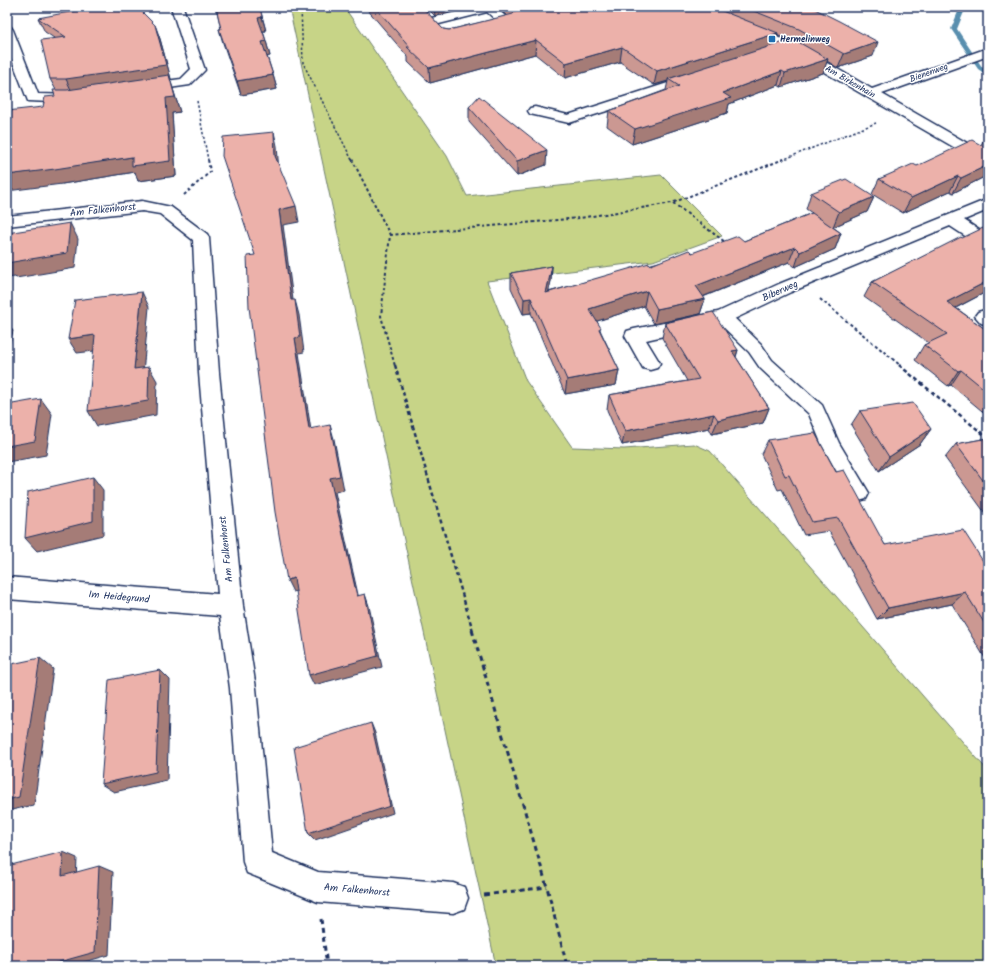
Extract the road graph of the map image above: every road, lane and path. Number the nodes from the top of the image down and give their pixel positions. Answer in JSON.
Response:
{"nodes":[{"id":1,"x":177,"y":7,"type":"edge"},
{"id":2,"x":302,"y":7,"type":"edge"},
{"id":3,"x":422,"y":12,"type":"edge"},
{"id":4,"x":431,"y":22,"type":"junction"},
{"id":5,"x":738,"y":26,"type":"edge"},
{"id":6,"x":7,"y":30,"type":"edge"},
{"id":7,"x":440,"y":30,"type":"edge"},
{"id":8,"x":478,"y":32,"type":"edge"},
{"id":9,"x":790,"y":47,"type":"junction"},
{"id":10,"x":985,"y":53,"type":"edge"},
{"id":11,"x":768,"y":54,"type":"edge"},
{"id":12,"x":709,"y":73,"type":"edge"},
{"id":13,"x":185,"y":82,"type":"junction"},
{"id":14,"x":133,"y":90,"type":"edge"},
{"id":15,"x":870,"y":94,"type":"junction"},
{"id":16,"x":88,"y":97,"type":"edge"},
{"id":17,"x":535,"y":111,"type":"dead end"},
{"id":18,"x":903,"y":112,"type":"junction"},
{"id":19,"x":988,"y":161,"type":"edge"},
{"id":20,"x":672,"y":203,"type":"junction"},
{"id":21,"x":988,"y":204,"type":"edge"},
{"id":22,"x":165,"y":210,"type":"junction"},
{"id":23,"x":951,"y":219,"type":"junction"},
{"id":24,"x":7,"y":221,"type":"edge"},
{"id":25,"x":390,"y":235,"type":"junction"},
{"id":26,"x":988,"y":243,"type":"edge"},
{"id":27,"x":729,"y":246,"type":"edge"},
{"id":28,"x":799,"y":282,"type":"junction"},
{"id":29,"x":988,"y":315,"type":"edge"},
{"id":30,"x":723,"y":317,"type":"junction"},
{"id":31,"x":988,"y":319,"type":"edge"},
{"id":32,"x":650,"y":364,"type":"dead end"},
{"id":33,"x":988,"y":438,"type":"edge"},
{"id":34,"x":859,"y":493,"type":"dead end"},
{"id":35,"x":7,"y":588,"type":"edge"},
{"id":36,"x":231,"y":606,"type":"junction"},
{"id":37,"x":318,"y":887,"type":"junction"},
{"id":38,"x":547,"y":887,"type":"junction"},
{"id":39,"x":453,"y":898,"type":"joint"},
{"id":40,"x":327,"y":966,"type":"edge"},
{"id":41,"x":567,"y":966,"type":"edge"}],
"edges":[{"from":1,"to":13,"type":"street"},
{"from":2,"to":25,"type":"path"},
{"from":3,"to":4,"type":"street"},
{"from":4,"to":7,"type":"street"},
{"from":4,"to":8,"type":"street"},
{"from":5,"to":9,"type":"street","name":"Am Birkenhain"},
{"from":6,"to":16,"type":"street"},
{"from":9,"to":11,"type":"street"},
{"from":9,"to":15,"type":"street","name":"Am Birkenhain"},
{"from":10,"to":15,"type":"street","name":"Bienenweg"},
{"from":12,"to":17,"type":"street"},
{"from":13,"to":14,"type":"street"},
{"from":13,"to":22,"type":"path"},
{"from":15,"to":18,"type":"street","name":"Am Birkenhain"},
{"from":18,"to":19,"type":"street","name":"Am Birkenhain"},
{"from":18,"to":20,"type":"path"},
{"from":20,"to":25,"type":"path"},
{"from":20,"to":27,"type":"path"},
{"from":21,"to":23,"type":"street","name":"Biberweg"},
{"from":22,"to":24,"type":"street","name":"Am Falkenhorst"},
{"from":22,"to":36,"type":"street","name":"Am Falkenhorst"},
{"from":23,"to":26,"type":"street"},
{"from":23,"to":28,"type":"street","name":"Biberweg"},
{"from":25,"to":38,"type":"path"},
{"from":28,"to":30,"type":"street","name":"Biberweg"},
{"from":28,"to":33,"type":"path"},
{"from":29,"to":31,"type":"street"},
{"from":30,"to":32,"type":"street","name":"Biberweg"},
{"from":30,"to":34,"type":"lane"},
{"from":35,"to":36,"type":"street","name":"Im Heidegrund"},
{"from":36,"to":37,"type":"street","name":"Am Falkenhorst"},
{"from":37,"to":39,"type":"street","name":"Am Falkenhorst"},
{"from":37,"to":40,"type":"path"},
{"from":38,"to":39,"type":"path"},
{"from":38,"to":41,"type":"path"}]}
